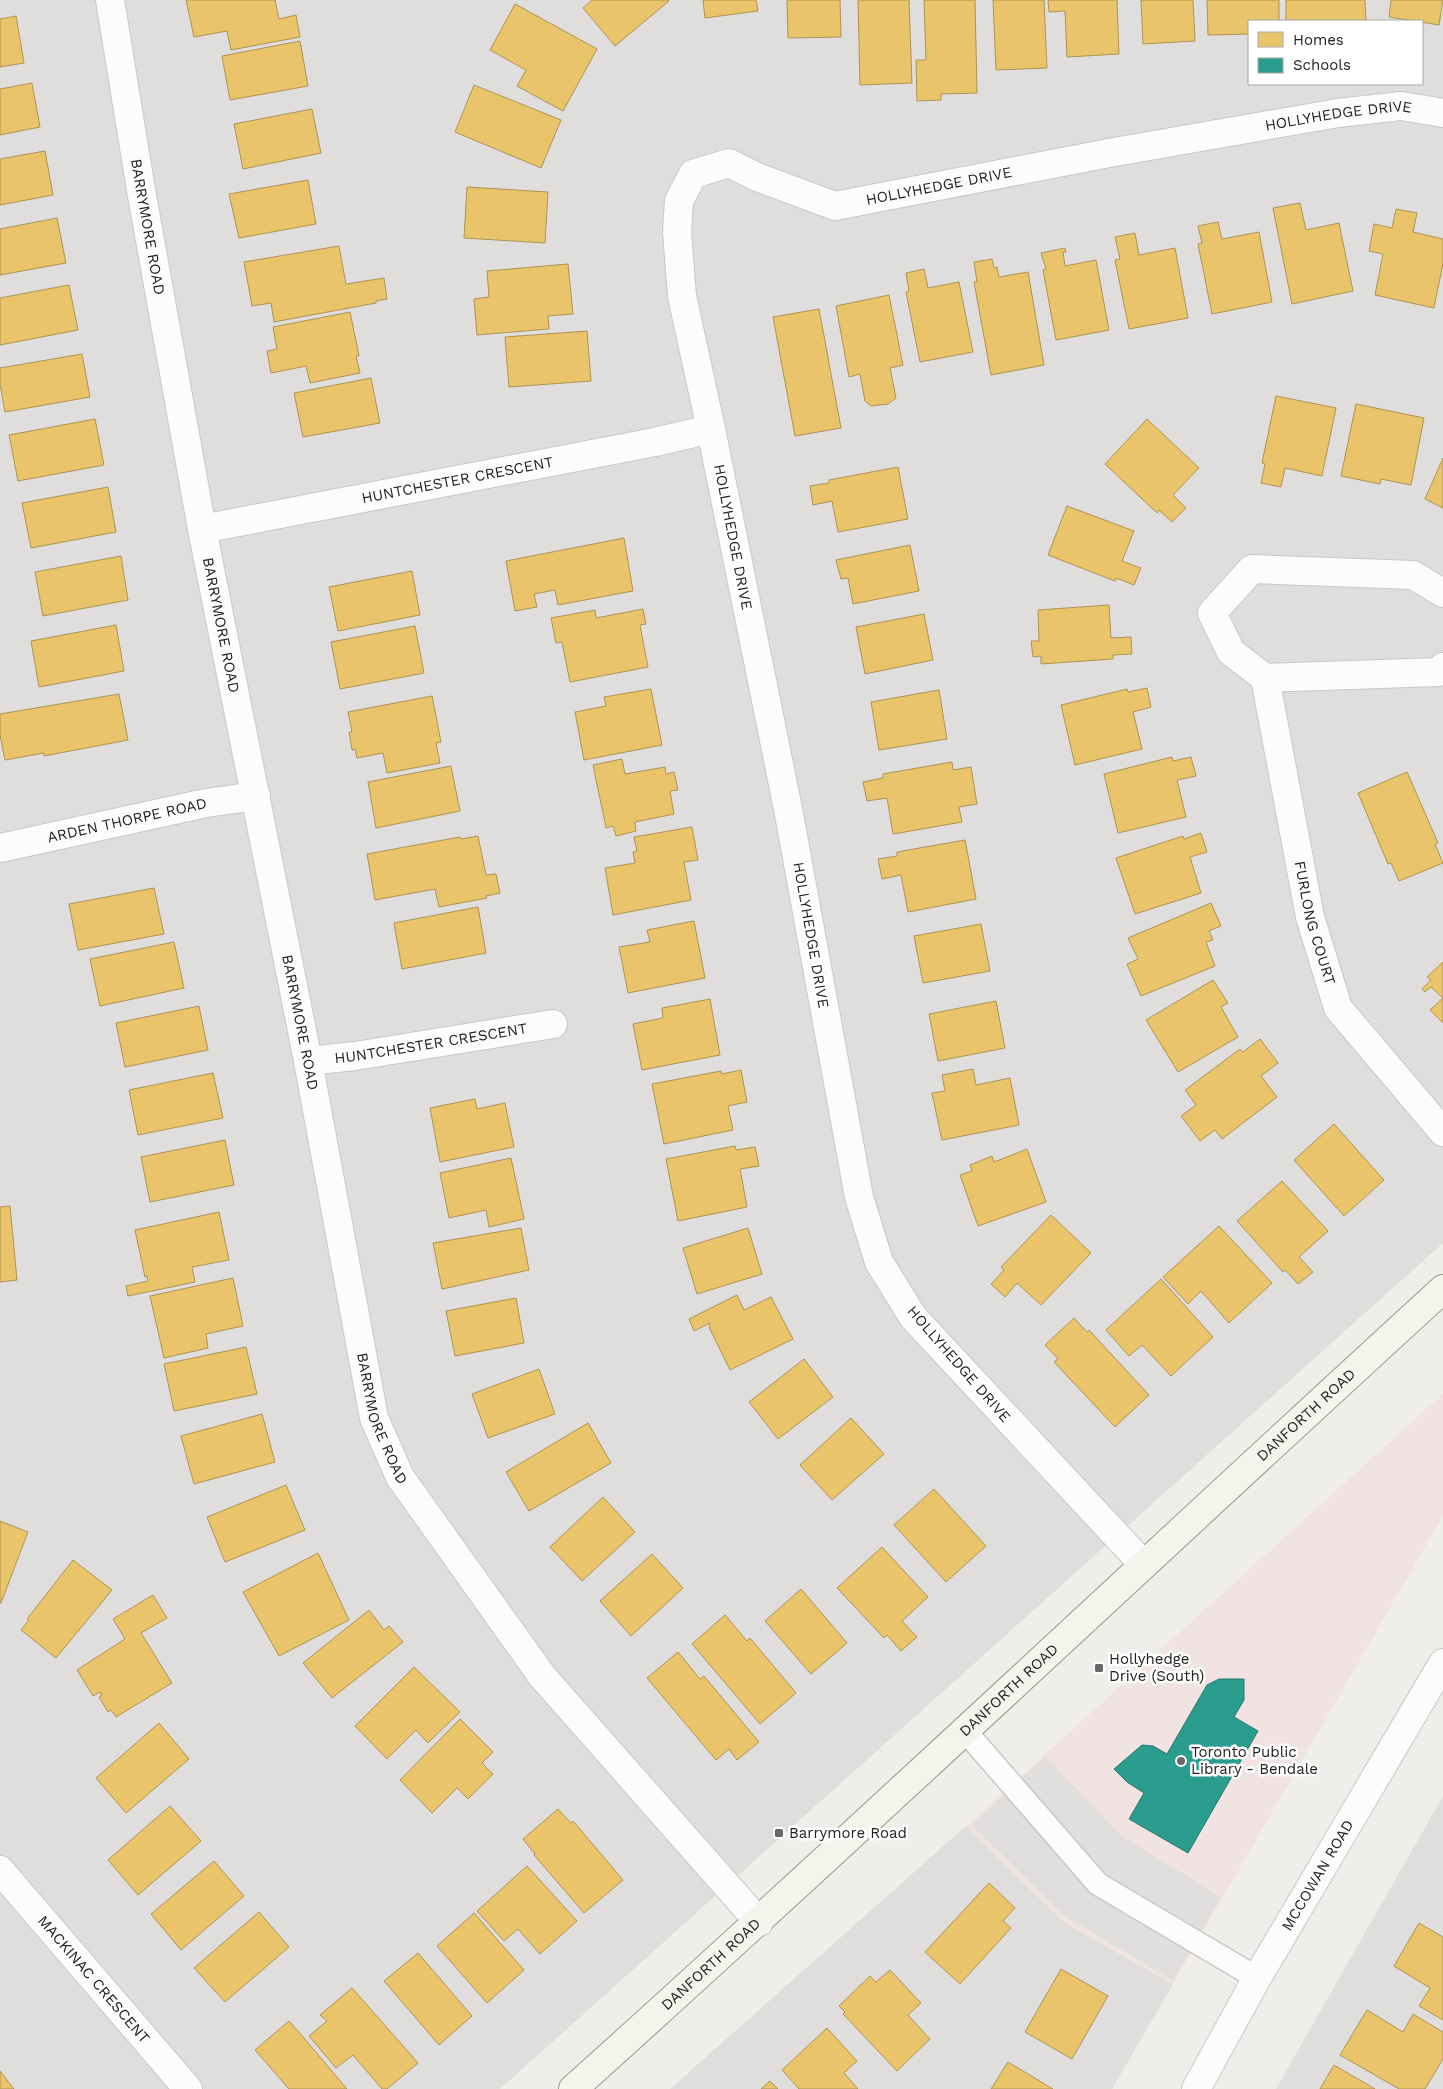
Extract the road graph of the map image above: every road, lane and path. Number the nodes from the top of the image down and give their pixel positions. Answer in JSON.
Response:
{"nodes":[{"id":1,"x":110,"y":0,"type":"edge"},
{"id":2,"x":1443,"y":112,"type":"edge"},
{"id":3,"x":711,"y":429,"type":"junction"},
{"id":4,"x":202,"y":529,"type":"junction"},
{"id":5,"x":1443,"y":593,"type":"edge"},
{"id":6,"x":1443,"y":667,"type":"edge"},
{"id":7,"x":1265,"y":678,"type":"junction"},
{"id":8,"x":256,"y":796,"type":"junction"},
{"id":9,"x":0,"y":848,"type":"edge"},
{"id":10,"x":553,"y":1024,"type":"dead end"},
{"id":11,"x":308,"y":1061,"type":"junction"},
{"id":12,"x":1443,"y":1132,"type":"edge"},
{"id":13,"x":1443,"y":1290,"type":"edge"},
{"id":14,"x":1143,"y":1564,"type":"junction"},
{"id":15,"x":1443,"y":1663,"type":"edge"},
{"id":16,"x":966,"y":1732,"type":"junction"},
{"id":17,"x":0,"y":1870,"type":"edge"},
{"id":18,"x":759,"y":1922,"type":"junction"},
{"id":19,"x":1257,"y":1978,"type":"junction"},
{"id":20,"x":188,"y":2089,"type":"edge"},
{"id":21,"x":573,"y":2089,"type":"edge"},
{"id":22,"x":1196,"y":2089,"type":"edge"}],
"edges":[{"from":1,"to":4,"type":"street","name":"BARRYMORE ROAD"},
{"from":2,"to":3,"type":"street","name":"HOLLYHEDGE DRIVE"},
{"from":3,"to":4,"type":"street","name":"HUNTCHESTER CRESCENT"},
{"from":3,"to":14,"type":"street","name":"HOLLYHEDGE DRIVE"},
{"from":4,"to":8,"type":"street","name":"BARRYMORE ROAD"},
{"from":5,"to":7,"type":"street"},
{"from":6,"to":7,"type":"street"},
{"from":7,"to":12,"type":"street","name":"FURLONG COURT"},
{"from":8,"to":9,"type":"street","name":"ARDEN THORPE ROAD"},
{"from":8,"to":11,"type":"street","name":"BARRYMORE ROAD"},
{"from":10,"to":11,"type":"street","name":"HUNTCHESTER CRESCENT"},
{"from":11,"to":18,"type":"street","name":"BARRYMORE ROAD"},
{"from":13,"to":14,"type":"main road","name":"DANFORTH ROAD"},
{"from":14,"to":16,"type":"main road","name":"DANFORTH ROAD"},
{"from":15,"to":19,"type":"street","name":"MCCOWAN ROAD"},
{"from":16,"to":18,"type":"main road","name":"DANFORTH ROAD"},
{"from":16,"to":19,"type":"lane"},
{"from":17,"to":20,"type":"street","name":"MACKINAC CRESCENT"},
{"from":18,"to":21,"type":"main road","name":"DANFORTH ROAD"},
{"from":19,"to":22,"type":"street","name":"MCCOWAN ROAD"}]}
